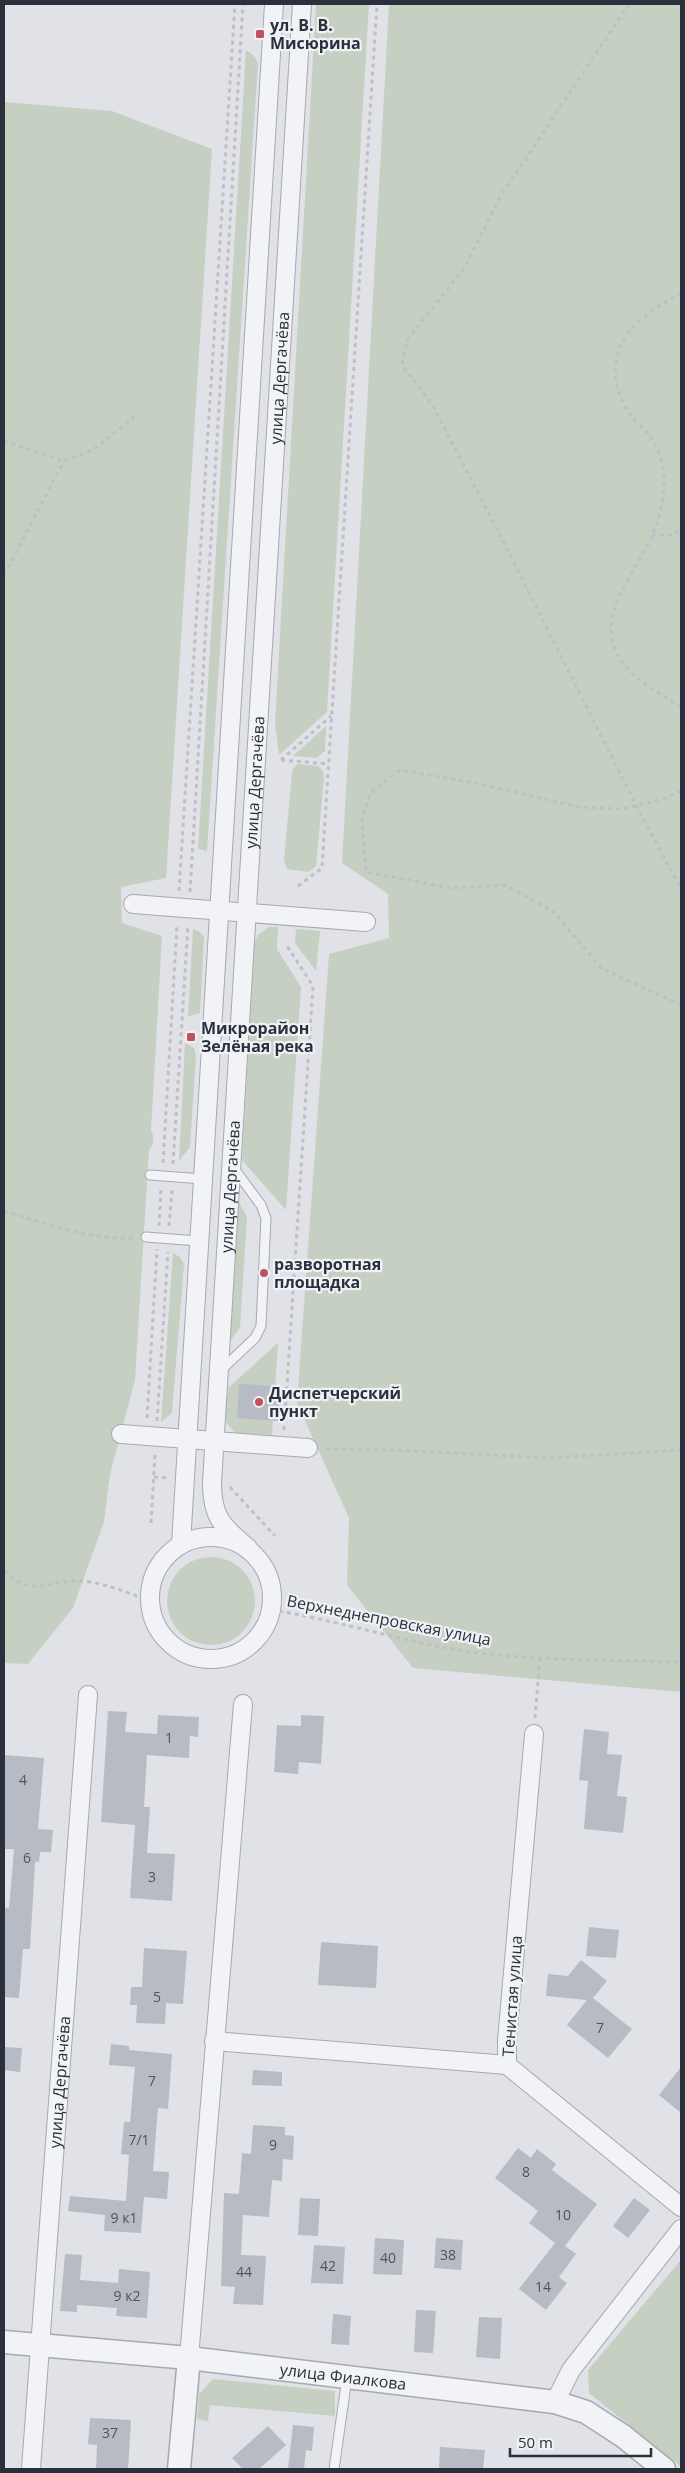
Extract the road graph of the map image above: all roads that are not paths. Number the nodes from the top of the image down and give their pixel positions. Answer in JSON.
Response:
{"nodes":[{"id":1,"x":274,"y":4,"type":"edge"},
{"id":2,"x":302,"y":4,"type":"edge"},
{"id":3,"x":133,"y":904,"type":"dead end"},
{"id":4,"x":232,"y":912,"type":"junction"},
{"id":5,"x":366,"y":922,"type":"dead end"},
{"id":6,"x":232,"y":1166,"type":"junction"},
{"id":7,"x":150,"y":1175,"type":"dead end"},
{"id":8,"x":203,"y":1179,"type":"junction"},
{"id":9,"x":146,"y":1237,"type":"road end"},
{"id":10,"x":198,"y":1241,"type":"junction"},
{"id":11,"x":219,"y":1371,"type":"junction"},
{"id":12,"x":121,"y":1434,"type":"dead end"},
{"id":13,"x":186,"y":1439,"type":"junction"},
{"id":14,"x":215,"y":1441,"type":"junction"},
{"id":15,"x":313,"y":1448,"type":"road end"},
{"id":16,"x":181,"y":1544,"type":"junction"},
{"id":17,"x":248,"y":1548,"type":"junction"},
{"id":18,"x":88,"y":1695,"type":"dead end"},
{"id":19,"x":243,"y":1704,"type":"dead end"},
{"id":20,"x":534,"y":1734,"type":"road end"},
{"id":21,"x":214,"y":2041,"type":"junction"},
{"id":22,"x":507,"y":2065,"type":"junction"},
{"id":23,"x":681,"y":2207,"type":"edge"},
{"id":24,"x":681,"y":2229,"type":"edge"},
{"id":25,"x":4,"y":2342,"type":"edge"},
{"id":26,"x":42,"y":2345,"type":"junction"},
{"id":27,"x":189,"y":2358,"type":"junction"},
{"id":28,"x":347,"y":2376,"type":"junction"},
{"id":29,"x":555,"y":2402,"type":"junction"},
{"id":30,"x":31,"y":2469,"type":"edge"},
{"id":31,"x":180,"y":2469,"type":"edge"},
{"id":32,"x":334,"y":2469,"type":"edge"},
{"id":33,"x":664,"y":2469,"type":"edge"}],
"edges":[{"from":1,"to":4,"type":"street","name":"улица Дергачёва"},
{"from":2,"to":4,"type":"street","name":"улица Дергачёва"},
{"from":3,"to":4,"type":"street"},
{"from":4,"to":5,"type":"street"},
{"from":4,"to":6,"type":"street","name":"улица Дергачёва"},
{"from":4,"to":8,"type":"street","name":"улица Дергачёва"},
{"from":6,"to":11,"type":"street","name":"улица Дергачёва"},
{"from":6,"to":11,"type":"lane"},
{"from":7,"to":8,"type":"lane"},
{"from":8,"to":10,"type":"street","name":"улица Дергачёва"},
{"from":9,"to":10,"type":"lane"},
{"from":10,"to":13,"type":"street","name":"улица Дергачёва"},
{"from":11,"to":14,"type":"street","name":"улица Дергачёва"},
{"from":12,"to":13,"type":"street"},
{"from":13,"to":14,"type":"street"},
{"from":13,"to":16,"type":"street","name":"улица Дергачёва"},
{"from":14,"to":15,"type":"street"},
{"from":14,"to":17,"type":"street","name":"улица Дергачёва"},
{"from":16,"to":17,"type":"street"},
{"from":16,"to":17,"type":"street"},
{"from":18,"to":26,"type":"street","name":"улица Дергачёва"},
{"from":19,"to":21,"type":"street"},
{"from":20,"to":22,"type":"street","name":"Тенистая улица"},
{"from":21,"to":22,"type":"street"},
{"from":21,"to":27,"type":"street"},
{"from":22,"to":23,"type":"street","name":"Тенистая улица"},
{"from":24,"to":29,"type":"street"},
{"from":25,"to":26,"type":"street","name":"улица Фиалкова"},
{"from":26,"to":27,"type":"street","name":"улица Фиалкова"},
{"from":26,"to":30,"type":"street","name":"улица Дергачёва"},
{"from":27,"to":28,"type":"street","name":"улица Фиалкова"},
{"from":27,"to":31,"type":"street"},
{"from":28,"to":29,"type":"street","name":"улица Фиалкова"},
{"from":28,"to":32,"type":"lane"},
{"from":29,"to":33,"type":"street","name":"улица Фиалкова"}]}
